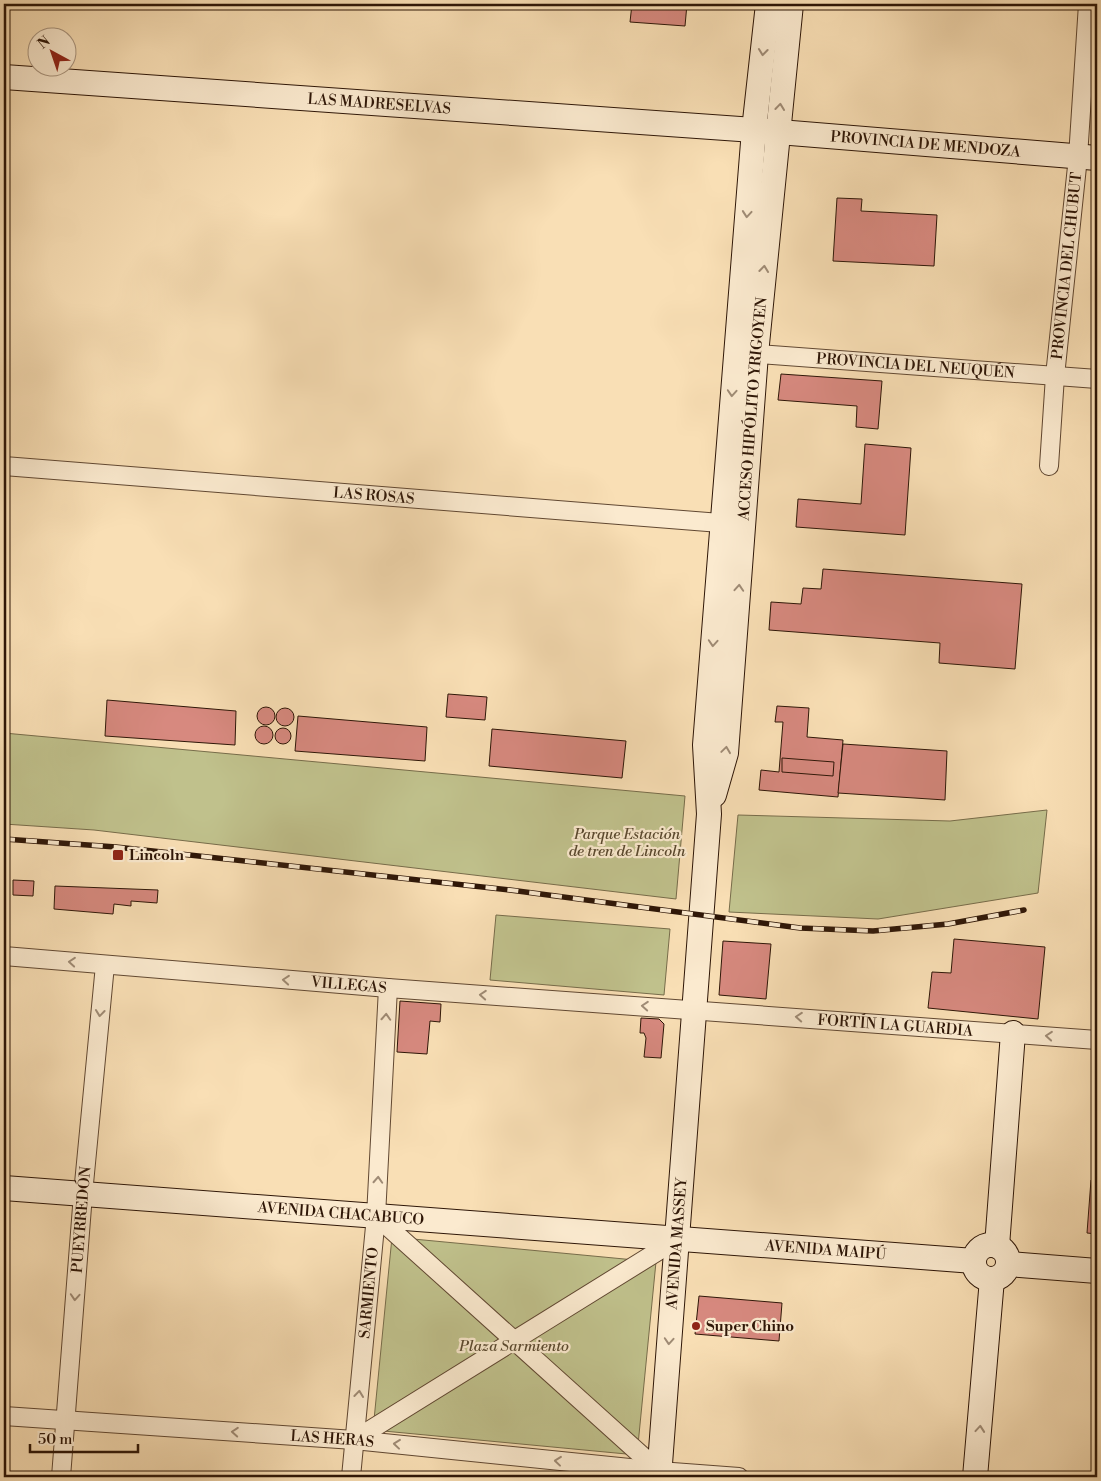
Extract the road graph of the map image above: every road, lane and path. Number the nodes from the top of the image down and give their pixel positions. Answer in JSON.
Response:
{"nodes":[{"id":1,"x":768,"y":4,"type":"edge"},
{"id":2,"x":791,"y":4,"type":"edge"},
{"id":3,"x":1088,"y":4,"type":"edge"},
{"id":4,"x":4,"y":78,"type":"edge"},
{"id":5,"x":754,"y":130,"type":"junction"},
{"id":6,"x":778,"y":132,"type":"junction"},
{"id":7,"x":1088,"y":157,"type":"edge"},
{"id":8,"x":746,"y":353,"type":"junction"},
{"id":9,"x":1055,"y":376,"type":"junction"},
{"id":10,"x":1097,"y":379,"type":"edge"},
{"id":11,"x":4,"y":466,"type":"edge"},
{"id":12,"x":1049,"y":466,"type":"dead end"},
{"id":13,"x":733,"y":524,"type":"junction"},
{"id":14,"x":4,"y":956,"type":"edge"},
{"id":15,"x":105,"y":965,"type":"junction"},
{"id":16,"x":388,"y":988,"type":"junction"},
{"id":17,"x":694,"y":1009,"type":"junction"},
{"id":18,"x":1009,"y":1033,"type":"junction"},
{"id":19,"x":1097,"y":1040,"type":"edge"},
{"id":20,"x":4,"y":1188,"type":"edge"},
{"id":21,"x":82,"y":1194,"type":"junction"},
{"id":22,"x":376,"y":1216,"type":"junction"},
{"id":23,"x":676,"y":1240,"type":"junction"},
{"id":24,"x":992,"y":1259,"type":"junction"},
{"id":25,"x":1097,"y":1271,"type":"edge"},
{"id":26,"x":515,"y":1342,"type":"junction"},
{"id":27,"x":4,"y":1416,"type":"edge"},
{"id":28,"x":65,"y":1420,"type":"junction"},
{"id":29,"x":354,"y":1440,"type":"junction"},
{"id":30,"x":659,"y":1474,"type":"edge"},
{"id":31,"x":60,"y":1477,"type":"edge"},
{"id":32,"x":351,"y":1477,"type":"edge"},
{"id":33,"x":739,"y":1477,"type":"edge"},
{"id":34,"x":975,"y":1477,"type":"edge"}],
"edges":[{"from":1,"to":5,"type":"main road","name":"ACCESO HIPÓLITO YRIGOYEN","one_way":true},
{"from":6,"to":2,"type":"main road","name":"ACCESO HIPÓLITO YRIGOYEN","one_way":true},
{"from":3,"to":7,"type":"street","name":"PROVINCIA DEL CHUBUT"},
{"from":4,"to":5,"type":"main road","name":"LAS MADRESELVAS"},
{"from":5,"to":6,"type":"main road","name":"PROVINCIA DE MENDOZA"},
{"from":5,"to":8,"type":"main road","name":"ACCESO HIPÓLITO YRIGOYEN","one_way":true},
{"from":6,"to":7,"type":"main road","name":"PROVINCIA DE MENDOZA"},
{"from":8,"to":6,"type":"main road","name":"ACCESO HIPÓLITO YRIGOYEN","one_way":true},
{"from":7,"to":9,"type":"street","name":"PROVINCIA DEL CHUBUT"},
{"from":8,"to":9,"type":"street","name":"PROVINCIA DEL NEUQUÉN"},
{"from":8,"to":13,"type":"main road","name":"ACCESO HIPÓLITO YRIGOYEN"},
{"from":9,"to":10,"type":"street","name":"PROVINCIA DEL NEUQUÉN"},
{"from":9,"to":12,"type":"street","name":"PROVINCIA DEL CHUBUT"},
{"from":11,"to":13,"type":"street","name":"LAS ROSAS"},
{"from":13,"to":17,"type":"main road","name":"ACCESO HIPÓLITO YRIGOYEN"},
{"from":15,"to":14,"type":"street","name":"VILLEGAS","one_way":true},
{"from":16,"to":15,"type":"street","name":"VILLEGAS","one_way":true},
{"from":15,"to":21,"type":"street","name":"PUEYRREDÓN","one_way":true},
{"from":17,"to":16,"type":"street","name":"VILLEGAS","one_way":true},
{"from":22,"to":16,"type":"street","name":"SARMIENTO","one_way":true},
{"from":18,"to":17,"type":"street","name":"FORTÍN LA GUARDIA","one_way":true},
{"from":17,"to":23,"type":"main road","name":"AVENIDA MASSEY"},
{"from":19,"to":18,"type":"street","name":"FORTÍN LA GUARDIA","one_way":true},
{"from":18,"to":24,"type":"main road"},
{"from":20,"to":21,"type":"main road","name":"AVENIDA CHACABUCO"},
{"from":21,"to":22,"type":"main road","name":"AVENIDA CHACABUCO"},
{"from":21,"to":28,"type":"street","name":"PUEYRREDÓN","one_way":true},
{"from":22,"to":23,"type":"main road","name":"AVENIDA CHACABUCO"},
{"from":22,"to":26,"type":"street"},
{"from":29,"to":22,"type":"street","name":"SARMIENTO","one_way":true},
{"from":23,"to":24,"type":"main road","name":"AVENIDA MAIPÚ"},
{"from":23,"to":26,"type":"street"},
{"from":23,"to":30,"type":"main road","name":"AVENIDA MASSEY","one_way":true},
{"from":24,"to":25,"type":"main road","name":"AVENIDA MAIPÚ"},
{"from":34,"to":24,"type":"main road","one_way":true},
{"from":26,"to":29,"type":"street"},
{"from":26,"to":30,"type":"street"},
{"from":27,"to":28,"type":"street","name":"LAS HERAS"},
{"from":29,"to":28,"type":"street","name":"LAS HERAS","one_way":true},
{"from":28,"to":31,"type":"street","name":"PUEYRREDÓN"},
{"from":30,"to":29,"type":"street","name":"LAS HERAS","one_way":true},
{"from":29,"to":32,"type":"street","name":"SARMIENTO"},
{"from":30,"to":33,"type":"street","name":"LAS HERAS"}]}
